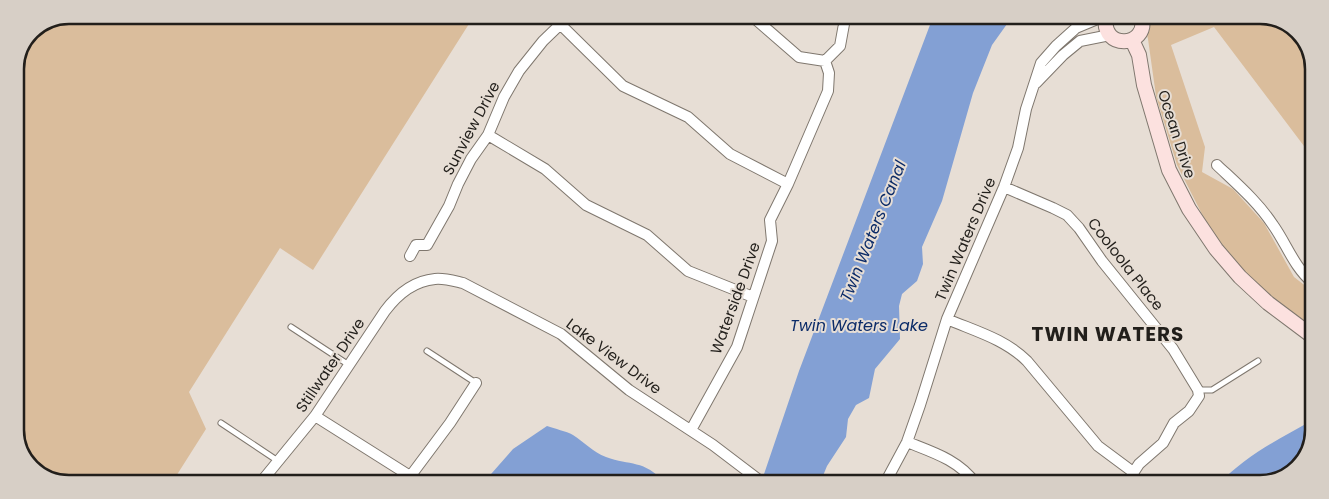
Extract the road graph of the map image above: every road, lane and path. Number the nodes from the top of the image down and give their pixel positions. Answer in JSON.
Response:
{"nodes":[{"id":1,"x":561,"y":24,"type":"joint"},
{"id":2,"x":761,"y":24,"type":"edge"},
{"id":3,"x":844,"y":24,"type":"edge"},
{"id":4,"x":1086,"y":24,"type":"edge"},
{"id":5,"x":1105,"y":24,"type":"edge"},
{"id":6,"x":1143,"y":24,"type":"edge"},
{"id":7,"x":1110,"y":35,"type":"junction"},
{"id":8,"x":1132,"y":40,"type":"junction"},
{"id":9,"x":825,"y":61,"type":"junction"},
{"id":10,"x":1033,"y":87,"type":"junction"},
{"id":11,"x":488,"y":135,"type":"junction"},
{"id":12,"x":1218,"y":165,"type":"dead end"},
{"id":13,"x":788,"y":184,"type":"junction"},
{"id":14,"x":1004,"y":187,"type":"junction"},
{"id":15,"x":410,"y":256,"type":"dead end"},
{"id":16,"x":1305,"y":275,"type":"edge"},
{"id":17,"x":434,"y":279,"type":"joint"},
{"id":18,"x":753,"y":297,"type":"junction"},
{"id":19,"x":947,"y":319,"type":"junction"},
{"id":20,"x":291,"y":327,"type":"dead end"},
{"id":21,"x":1305,"y":331,"type":"edge"},
{"id":22,"x":427,"y":351,"type":"dead end"},
{"id":23,"x":1258,"y":361,"type":"dead end"},
{"id":24,"x":350,"y":365,"type":"junction"},
{"id":25,"x":476,"y":384,"type":"joint"},
{"id":26,"x":1198,"y":390,"type":"junction"},
{"id":27,"x":315,"y":416,"type":"junction"},
{"id":28,"x":221,"y":423,"type":"dead end"},
{"id":29,"x":691,"y":430,"type":"junction"},
{"id":30,"x":907,"y":442,"type":"junction"},
{"id":31,"x":278,"y":461,"type":"junction"},
{"id":32,"x":1133,"y":472,"type":"junction"},
{"id":33,"x":267,"y":475,"type":"edge"},
{"id":34,"x":402,"y":475,"type":"edge"},
{"id":35,"x":411,"y":475,"type":"edge"},
{"id":36,"x":751,"y":475,"type":"edge"},
{"id":37,"x":889,"y":475,"type":"edge"},
{"id":38,"x":968,"y":475,"type":"edge"},
{"id":39,"x":1131,"y":475,"type":"edge"}],
"edges":[{"from":1,"to":11,"type":"street","name":"Sunview Drive"},
{"from":1,"to":13,"type":"street"},
{"from":2,"to":9,"type":"street"},
{"from":3,"to":9,"type":"street"},
{"from":4,"to":10,"type":"street","name":"Twin Waters Drive"},
{"from":5,"to":7,"type":"street"},
{"from":6,"to":8,"type":"street"},
{"from":7,"to":8,"type":"street"},
{"from":7,"to":10,"type":"street","name":"Twin Waters Drive"},
{"from":8,"to":21,"type":"street","name":"Ocean Drive"},
{"from":9,"to":13,"type":"street","name":"Waterside Drive"},
{"from":10,"to":14,"type":"street","name":"Twin Waters Drive"},
{"from":11,"to":15,"type":"street","name":"Sunview Drive"},
{"from":11,"to":18,"type":"street"},
{"from":12,"to":16,"type":"street"},
{"from":13,"to":18,"type":"street","name":"Waterside Drive"},
{"from":14,"to":19,"type":"street","name":"Twin Waters Drive"},
{"from":14,"to":26,"type":"street","name":"Cooloola Place"},
{"from":17,"to":24,"type":"street","name":"Stillwater Drive"},
{"from":17,"to":29,"type":"street","name":"Lake View Drive"},
{"from":18,"to":29,"type":"street","name":"Waterside Drive"},
{"from":19,"to":30,"type":"street","name":"Twin Waters Drive"},
{"from":19,"to":32,"type":"street"},
{"from":20,"to":24,"type":"lane"},
{"from":22,"to":25,"type":"lane"},
{"from":23,"to":26,"type":"lane"},
{"from":24,"to":27,"type":"street","name":"Stillwater Drive"},
{"from":25,"to":35,"type":"street"},
{"from":26,"to":32,"type":"street"},
{"from":27,"to":31,"type":"street","name":"Stillwater Drive"},
{"from":27,"to":34,"type":"street"},
{"from":28,"to":31,"type":"lane"},
{"from":29,"to":36,"type":"street","name":"Lake View Drive"},
{"from":30,"to":37,"type":"street","name":"Twin Waters Drive"},
{"from":30,"to":38,"type":"street"},
{"from":31,"to":33,"type":"street","name":"Stillwater Drive"},
{"from":32,"to":39,"type":"street"}]}
